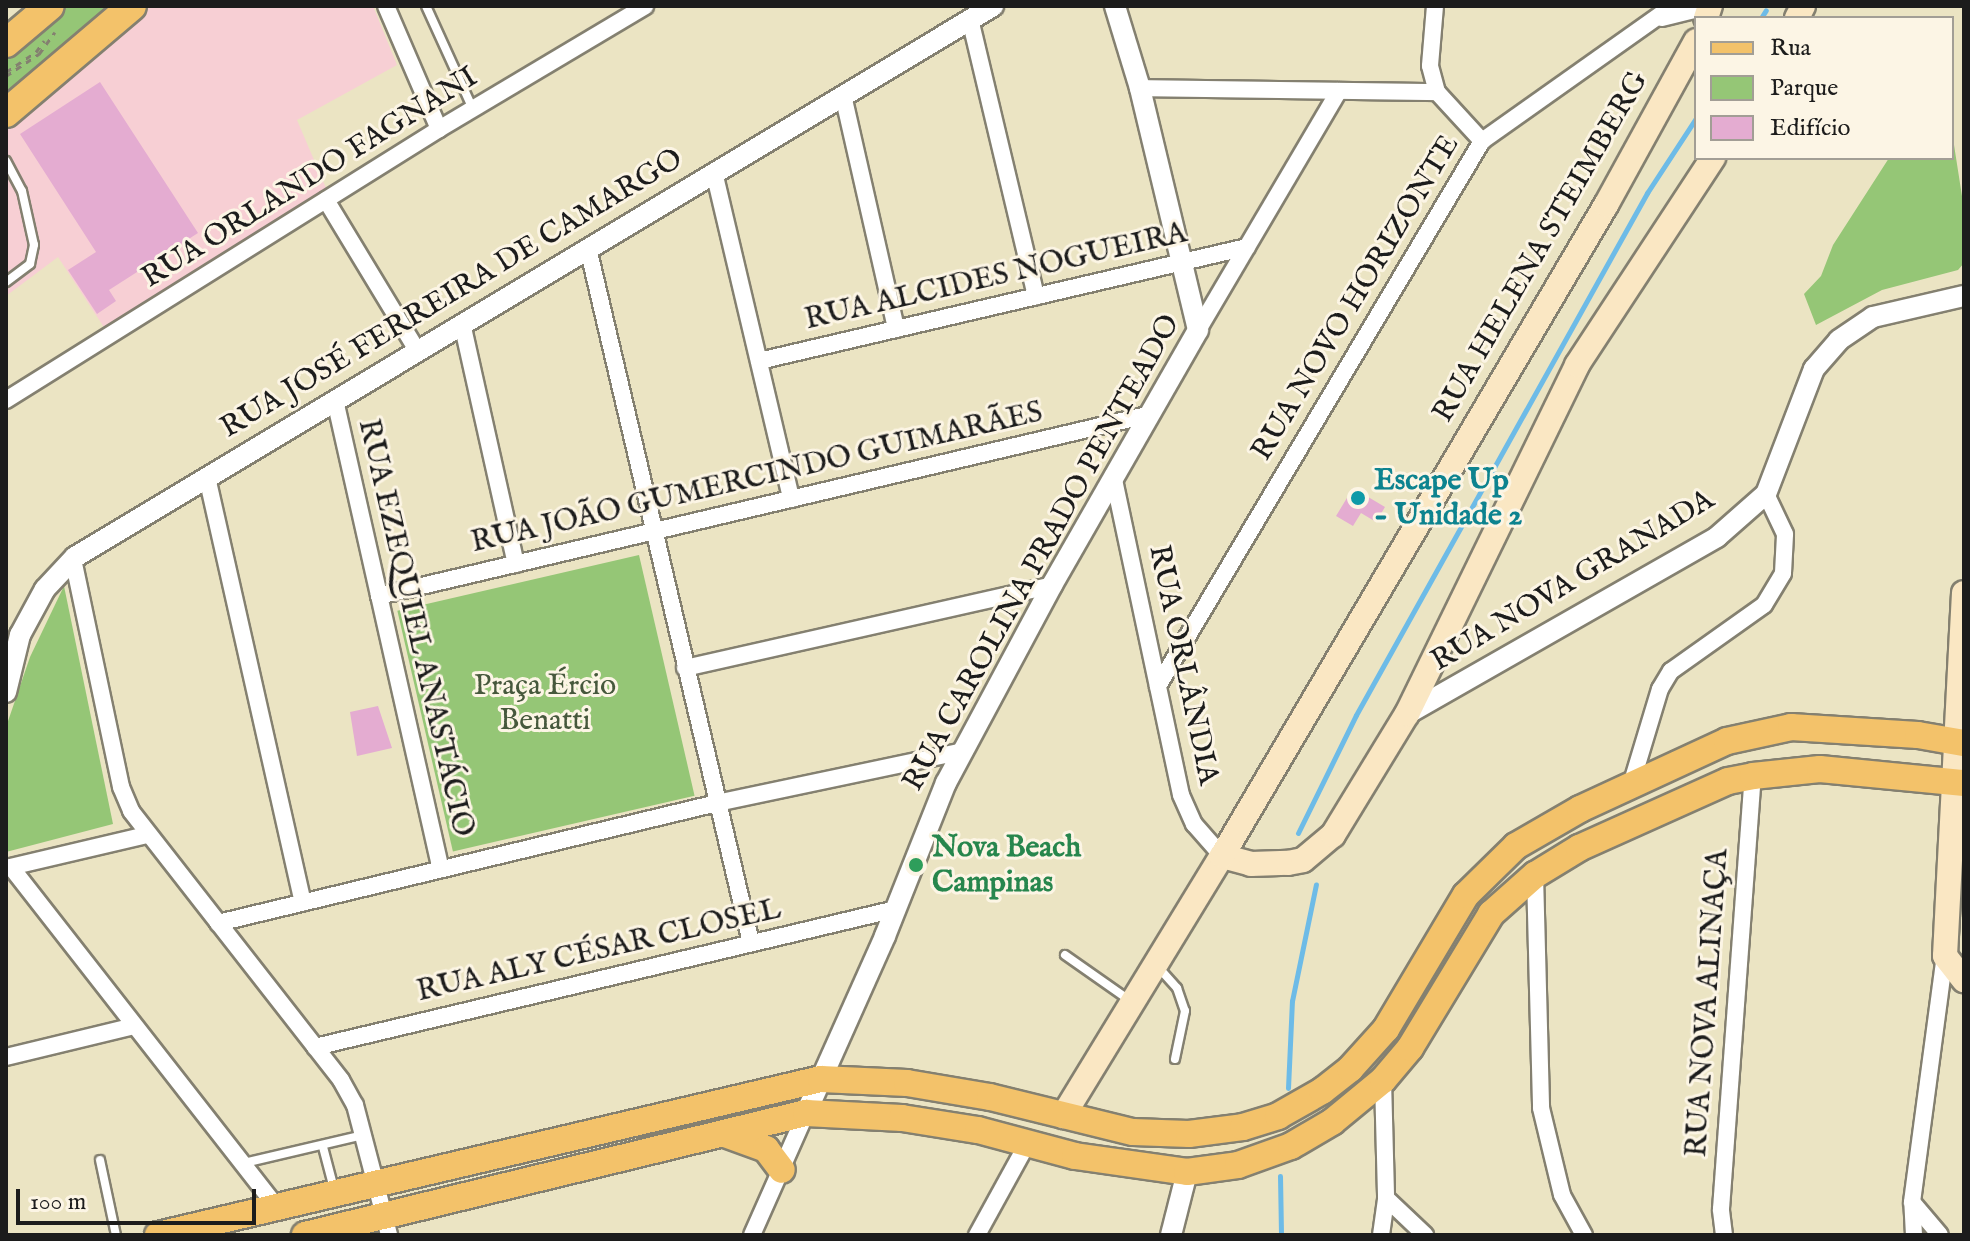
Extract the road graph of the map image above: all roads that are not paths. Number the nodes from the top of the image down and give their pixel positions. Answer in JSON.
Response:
{"nodes":[{"id":1,"x":28,"y":6,"type":"edge"},
{"id":2,"x":132,"y":6,"type":"edge"},
{"id":3,"x":386,"y":6,"type":"edge"},
{"id":4,"x":426,"y":6,"type":"edge"},
{"id":5,"x":645,"y":6,"type":"edge"},
{"id":6,"x":993,"y":6,"type":"edge"},
{"id":7,"x":1435,"y":6,"type":"edge"},
{"id":8,"x":1673,"y":6,"type":"edge"},
{"id":9,"x":1711,"y":6,"type":"edge"},
{"id":10,"x":1117,"y":8,"type":"edge"},
{"id":11,"x":53,"y":19,"type":"edge"},
{"id":12,"x":970,"y":19,"type":"junction"},
{"id":13,"x":1655,"y":20,"type":"junction"},
{"id":14,"x":6,"y":34,"type":"edge"},
{"id":15,"x":6,"y":43,"type":"edge"},
{"id":16,"x":1694,"y":45,"type":"edge"},
{"id":17,"x":1140,"y":88,"type":"junction"},
{"id":18,"x":1339,"y":91,"type":"junction"},
{"id":19,"x":1437,"y":92,"type":"junction"},
{"id":20,"x":843,"y":95,"type":"junction"},
{"id":21,"x":473,"y":109,"type":"junction"},
{"id":22,"x":6,"y":113,"type":"edge"},
{"id":23,"x":439,"y":129,"type":"junction"},
{"id":24,"x":1482,"y":141,"type":"junction"},
{"id":25,"x":1712,"y":160,"type":"edge"},
{"id":26,"x":8,"y":167,"type":"edge"},
{"id":27,"x":714,"y":172,"type":"junction"},
{"id":28,"x":326,"y":200,"type":"junction"},
{"id":29,"x":1247,"y":247,"type":"junction"},
{"id":30,"x":588,"y":248,"type":"junction"},
{"id":31,"x":1181,"y":263,"type":"junction"},
{"id":32,"x":6,"y":282,"type":"edge"},
{"id":33,"x":1036,"y":296,"type":"junction"},
{"id":34,"x":1964,"y":296,"type":"edge"},
{"id":35,"x":462,"y":323,"type":"junction"},
{"id":36,"x":896,"y":329,"type":"junction"},
{"id":37,"x":1198,"y":330,"type":"junction"},
{"id":38,"x":417,"y":350,"type":"junction"},
{"id":39,"x":759,"y":361,"type":"junction"},
{"id":40,"x":6,"y":400,"type":"edge"},
{"id":41,"x":335,"y":400,"type":"junction"},
{"id":42,"x":1147,"y":415,"type":"junction"},
{"id":43,"x":1113,"y":475,"type":"junction"},
{"id":44,"x":207,"y":477,"type":"junction"},
{"id":45,"x":1766,"y":494,"type":"junction"},
{"id":46,"x":791,"y":499,"type":"junction"},
{"id":47,"x":652,"y":532,"type":"junction"},
{"id":48,"x":73,"y":559,"type":"junction"},
{"id":49,"x":516,"y":564,"type":"junction"},
{"id":50,"x":1052,"y":585,"type":"junction"},
{"id":51,"x":1964,"y":593,"type":"edge"},
{"id":52,"x":379,"y":596,"type":"junction"},
{"id":53,"x":685,"y":668,"type":"junction"},
{"id":54,"x":1158,"y":686,"type":"junction"},
{"id":55,"x":6,"y":692,"type":"edge"},
{"id":56,"x":1407,"y":714,"type":"junction"},
{"id":57,"x":1959,"y":742,"type":"edge"},
{"id":58,"x":963,"y":751,"type":"junction"},
{"id":59,"x":1753,"y":776,"type":"junction"},
{"id":60,"x":1960,"y":783,"type":"edge"},
{"id":61,"x":1631,"y":785,"type":"junction"},
{"id":62,"x":717,"y":803,"type":"junction"},
{"id":63,"x":147,"y":835,"type":"junction"},
{"id":64,"x":1222,"y":856,"type":"junction"},
{"id":65,"x":8,"y":868,"type":"edge"},
{"id":66,"x":441,"y":869,"type":"junction"},
{"id":67,"x":1535,"y":875,"type":"junction"},
{"id":68,"x":303,"y":902,"type":"junction"},
{"id":69,"x":896,"y":909,"type":"junction"},
{"id":70,"x":218,"y":923,"type":"junction"},
{"id":71,"x":751,"y":943,"type":"junction"},
{"id":72,"x":1065,"y":955,"type":"dead end"},
{"id":73,"x":1945,"y":956,"type":"junction"},
{"id":74,"x":1156,"y":964,"type":"junction"},
{"id":75,"x":1964,"y":980,"type":"edge"},
{"id":76,"x":1132,"y":1003,"type":"junction"},
{"id":77,"x":134,"y":1026,"type":"junction"},
{"id":78,"x":1375,"y":1041,"type":"junction"},
{"id":79,"x":315,"y":1047,"type":"junction"},
{"id":80,"x":6,"y":1057,"type":"edge"},
{"id":81,"x":1175,"y":1059,"type":"dead end"},
{"id":82,"x":1392,"y":1070,"type":"junction"},
{"id":83,"x":821,"y":1079,"type":"junction"},
{"id":84,"x":907,"y":1083,"type":"junction"},
{"id":85,"x":806,"y":1113,"type":"junction"},
{"id":86,"x":1063,"y":1116,"type":"junction"},
{"id":87,"x":902,"y":1118,"type":"junction"},
{"id":88,"x":725,"y":1134,"type":"junction"},
{"id":89,"x":1189,"y":1134,"type":"junction"},
{"id":90,"x":364,"y":1135,"type":"junction"},
{"id":91,"x":1027,"y":1144,"type":"junction"},
{"id":92,"x":323,"y":1147,"type":"junction"},
{"id":93,"x":100,"y":1160,"type":"dead end"},
{"id":94,"x":242,"y":1164,"type":"junction"},
{"id":95,"x":782,"y":1170,"type":"junction"},
{"id":96,"x":1187,"y":1172,"type":"junction"},
{"id":97,"x":378,"y":1185,"type":"junction"},
{"id":98,"x":336,"y":1195,"type":"junction"},
{"id":99,"x":1386,"y":1198,"type":"junction"},
{"id":100,"x":1912,"y":1202,"type":"junction"},
{"id":101,"x":278,"y":1209,"type":"junction"},
{"id":102,"x":387,"y":1226,"type":"edge"},
{"id":103,"x":116,"y":1235,"type":"edge"},
{"id":104,"x":158,"y":1235,"type":"edge"},
{"id":105,"x":305,"y":1235,"type":"edge"},
{"id":106,"x":752,"y":1235,"type":"edge"},
{"id":107,"x":977,"y":1235,"type":"edge"},
{"id":108,"x":1171,"y":1235,"type":"edge"},
{"id":109,"x":1381,"y":1235,"type":"edge"},
{"id":110,"x":1425,"y":1235,"type":"edge"},
{"id":111,"x":1584,"y":1235,"type":"edge"},
{"id":112,"x":1724,"y":1235,"type":"edge"},
{"id":113,"x":1914,"y":1235,"type":"edge"},
{"id":114,"x":1940,"y":1235,"type":"edge"}],
"edges":[{"from":1,"to":14,"type":"street"},
{"from":2,"to":22,"type":"highway"},
{"from":3,"to":23,"type":"street"},
{"from":4,"to":21,"type":"lane"},
{"from":5,"to":21,"type":"street","name":"RUA ORLANDO FAGNANI"},
{"from":6,"to":12,"type":"street","name":"RUA JOSÉ FERREIRA DE CAMARGO"},
{"from":7,"to":19,"type":"street"},
{"from":8,"to":13,"type":"street","name":"RUA NOVO HORIZONTE"},
{"from":9,"to":13,"type":"street"},
{"from":10,"to":17,"type":"street"},
{"from":11,"to":15,"type":"highway"},
{"from":12,"to":20,"type":"street","name":"RUA JOSÉ FERREIRA DE CAMARGO"},
{"from":12,"to":33,"type":"street"},
{"from":13,"to":24,"type":"street","name":"RUA NOVO HORIZONTE"},
{"from":16,"to":64,"type":"main road","name":"RUA HELENA STEIMBERG"},
{"from":17,"to":18,"type":"street"},
{"from":17,"to":31,"type":"street"},
{"from":18,"to":19,"type":"street"},
{"from":18,"to":29,"type":"street","name":"RUA CAROLINA PRADO PENTEADO"},
{"from":19,"to":24,"type":"street"},
{"from":20,"to":27,"type":"street","name":"RUA JOSÉ FERREIRA DE CAMARGO"},
{"from":20,"to":36,"type":"street"},
{"from":21,"to":23,"type":"street","name":"RUA ORLANDO FAGNANI"},
{"from":23,"to":28,"type":"street","name":"RUA ORLANDO FAGNANI"},
{"from":24,"to":54,"type":"street","name":"RUA NOVO HORIZONTE"},
{"from":25,"to":56,"type":"main road"},
{"from":26,"to":32,"type":"lane"},
{"from":27,"to":30,"type":"street","name":"RUA JOSÉ FERREIRA DE CAMARGO"},
{"from":27,"to":39,"type":"street"},
{"from":28,"to":38,"type":"street"},
{"from":28,"to":40,"type":"street","name":"RUA ORLANDO FAGNANI"},
{"from":29,"to":31,"type":"street","name":"RUA ALCIDES NOGUEIRA"},
{"from":29,"to":37,"type":"street","name":"RUA CAROLINA PRADO PENTEADO"},
{"from":30,"to":35,"type":"street","name":"RUA JOSÉ FERREIRA DE CAMARGO"},
{"from":30,"to":47,"type":"street"},
{"from":31,"to":33,"type":"street","name":"RUA ALCIDES NOGUEIRA"},
{"from":31,"to":37,"type":"street"},
{"from":33,"to":36,"type":"street","name":"RUA ALCIDES NOGUEIRA"},
{"from":34,"to":45,"type":"street"},
{"from":35,"to":38,"type":"street","name":"RUA JOSÉ FERREIRA DE CAMARGO"},
{"from":35,"to":49,"type":"street"},
{"from":36,"to":39,"type":"street","name":"RUA ALCIDES NOGUEIRA"},
{"from":37,"to":42,"type":"street","name":"RUA CAROLINA PRADO PENTEADO"},
{"from":38,"to":41,"type":"street","name":"RUA JOSÉ FERREIRA DE CAMARGO"},
{"from":39,"to":46,"type":"street"},
{"from":41,"to":44,"type":"street","name":"RUA JOSÉ FERREIRA DE CAMARGO"},
{"from":41,"to":52,"type":"street","name":"RUA EZEQUIEL ANASTÁCIO"},
{"from":42,"to":43,"type":"street","name":"RUA CAROLINA PRADO PENTEADO"},
{"from":42,"to":46,"type":"street","name":"RUA JOÃO GUMERCINDO GUIMARÃES"},
{"from":43,"to":50,"type":"street","name":"RUA CAROLINA PRADO PENTEADO"},
{"from":43,"to":54,"type":"street","name":"RUA ORLÂNDIA"},
{"from":44,"to":48,"type":"street","name":"RUA JOSÉ FERREIRA DE CAMARGO"},
{"from":44,"to":68,"type":"street"},
{"from":45,"to":56,"type":"street","name":"RUA NOVA GRANADA"},
{"from":45,"to":61,"type":"street"},
{"from":46,"to":47,"type":"street","name":"RUA JOÃO GUMERCINDO GUIMARÃES"},
{"from":47,"to":49,"type":"street","name":"RUA JOÃO GUMERCINDO GUIMARÃES"},
{"from":47,"to":53,"type":"street"},
{"from":48,"to":55,"type":"street","name":"RUA JOSÉ FERREIRA DE CAMARGO"},
{"from":48,"to":63,"type":"street"},
{"from":49,"to":52,"type":"street","name":"RUA JOÃO GUMERCINDO GUIMARÃES"},
{"from":50,"to":53,"type":"street"},
{"from":50,"to":58,"type":"street","name":"RUA CAROLINA PRADO PENTEADO"},
{"from":51,"to":57,"type":"main road"},
{"from":52,"to":66,"type":"street","name":"RUA EZEQUIEL ANASTÁCIO"},
{"from":53,"to":62,"type":"street"},
{"from":54,"to":64,"type":"street","name":"RUA ORLÂNDIA"},
{"from":56,"to":64,"type":"main road"},
{"from":57,"to":60,"type":"main road"},
{"from":57,"to":61,"type":"main road"},
{"from":58,"to":62,"type":"street"},
{"from":58,"to":69,"type":"street","name":"RUA CAROLINA PRADO PENTEADO"},
{"from":59,"to":60,"type":"main road"},
{"from":59,"to":67,"type":"main road"},
{"from":59,"to":112,"type":"street","name":"RUA NOVA ALINAÇA"},
{"from":60,"to":73,"type":"main road"},
{"from":61,"to":78,"type":"main road"},
{"from":62,"to":66,"type":"street"},
{"from":62,"to":71,"type":"street"},
{"from":63,"to":65,"type":"street"},
{"from":63,"to":70,"type":"street"},
{"from":64,"to":74,"type":"main road","name":"RUA HELENA STEIMBERG"},
{"from":65,"to":77,"type":"street"},
{"from":66,"to":68,"type":"street"},
{"from":67,"to":82,"type":"main road"},
{"from":67,"to":111,"type":"street"},
{"from":68,"to":70,"type":"street"},
{"from":69,"to":71,"type":"street","name":"RUA ALY CÉSAR CLOSEL"},
{"from":69,"to":83,"type":"street","name":"RUA CAROLINA PRADO PENTEADO"},
{"from":70,"to":79,"type":"street"},
{"from":71,"to":79,"type":"street","name":"RUA ALY CÉSAR CLOSEL"},
{"from":72,"to":76,"type":"lane"},
{"from":73,"to":75,"type":"main road"},
{"from":73,"to":100,"type":"street"},
{"from":74,"to":76,"type":"main road","name":"RUA HELENA STEIMBERG"},
{"from":74,"to":81,"type":"lane"},
{"from":76,"to":86,"type":"main road","name":"RUA HELENA STEIMBERG"},
{"from":77,"to":80,"type":"street"},
{"from":77,"to":94,"type":"street"},
{"from":78,"to":82,"type":"main road"},
{"from":78,"to":89,"type":"main road"},
{"from":79,"to":90,"type":"street"},
{"from":82,"to":96,"type":"main road"},
{"from":82,"to":99,"type":"street"},
{"from":83,"to":84,"type":"main road"},
{"from":83,"to":85,"type":"street","name":"RUA CAROLINA PRADO PENTEADO"},
{"from":83,"to":97,"type":"main road"},
{"from":84,"to":86,"type":"main road"},
{"from":84,"to":87,"type":"main road"},
{"from":85,"to":87,"type":"main road"},
{"from":85,"to":88,"type":"main road"},
{"from":85,"to":95,"type":"street","name":"RUA CAROLINA PRADO PENTEADO"},
{"from":86,"to":89,"type":"main road"},
{"from":87,"to":91,"type":"main road"},
{"from":88,"to":95,"type":"main road"},
{"from":88,"to":102,"type":"main road"},
{"from":89,"to":96,"type":"main road"},
{"from":90,"to":92,"type":"lane"},
{"from":90,"to":97,"type":"street"},
{"from":91,"to":96,"type":"main road"},
{"from":91,"to":107,"type":"street"},
{"from":92,"to":94,"type":"lane"},
{"from":92,"to":98,"type":"lane"},
{"from":93,"to":103,"type":"lane"},
{"from":94,"to":101,"type":"street"},
{"from":95,"to":106,"type":"street","name":"RUA CAROLINA PRADO PENTEADO"},
{"from":96,"to":108,"type":"street"},
{"from":97,"to":98,"type":"main road"},
{"from":97,"to":102,"type":"street"},
{"from":98,"to":101,"type":"main road"},
{"from":99,"to":109,"type":"street"},
{"from":99,"to":110,"type":"street"},
{"from":100,"to":113,"type":"street"},
{"from":100,"to":114,"type":"street"},
{"from":101,"to":104,"type":"main road"},
{"from":102,"to":105,"type":"main road"}]}
